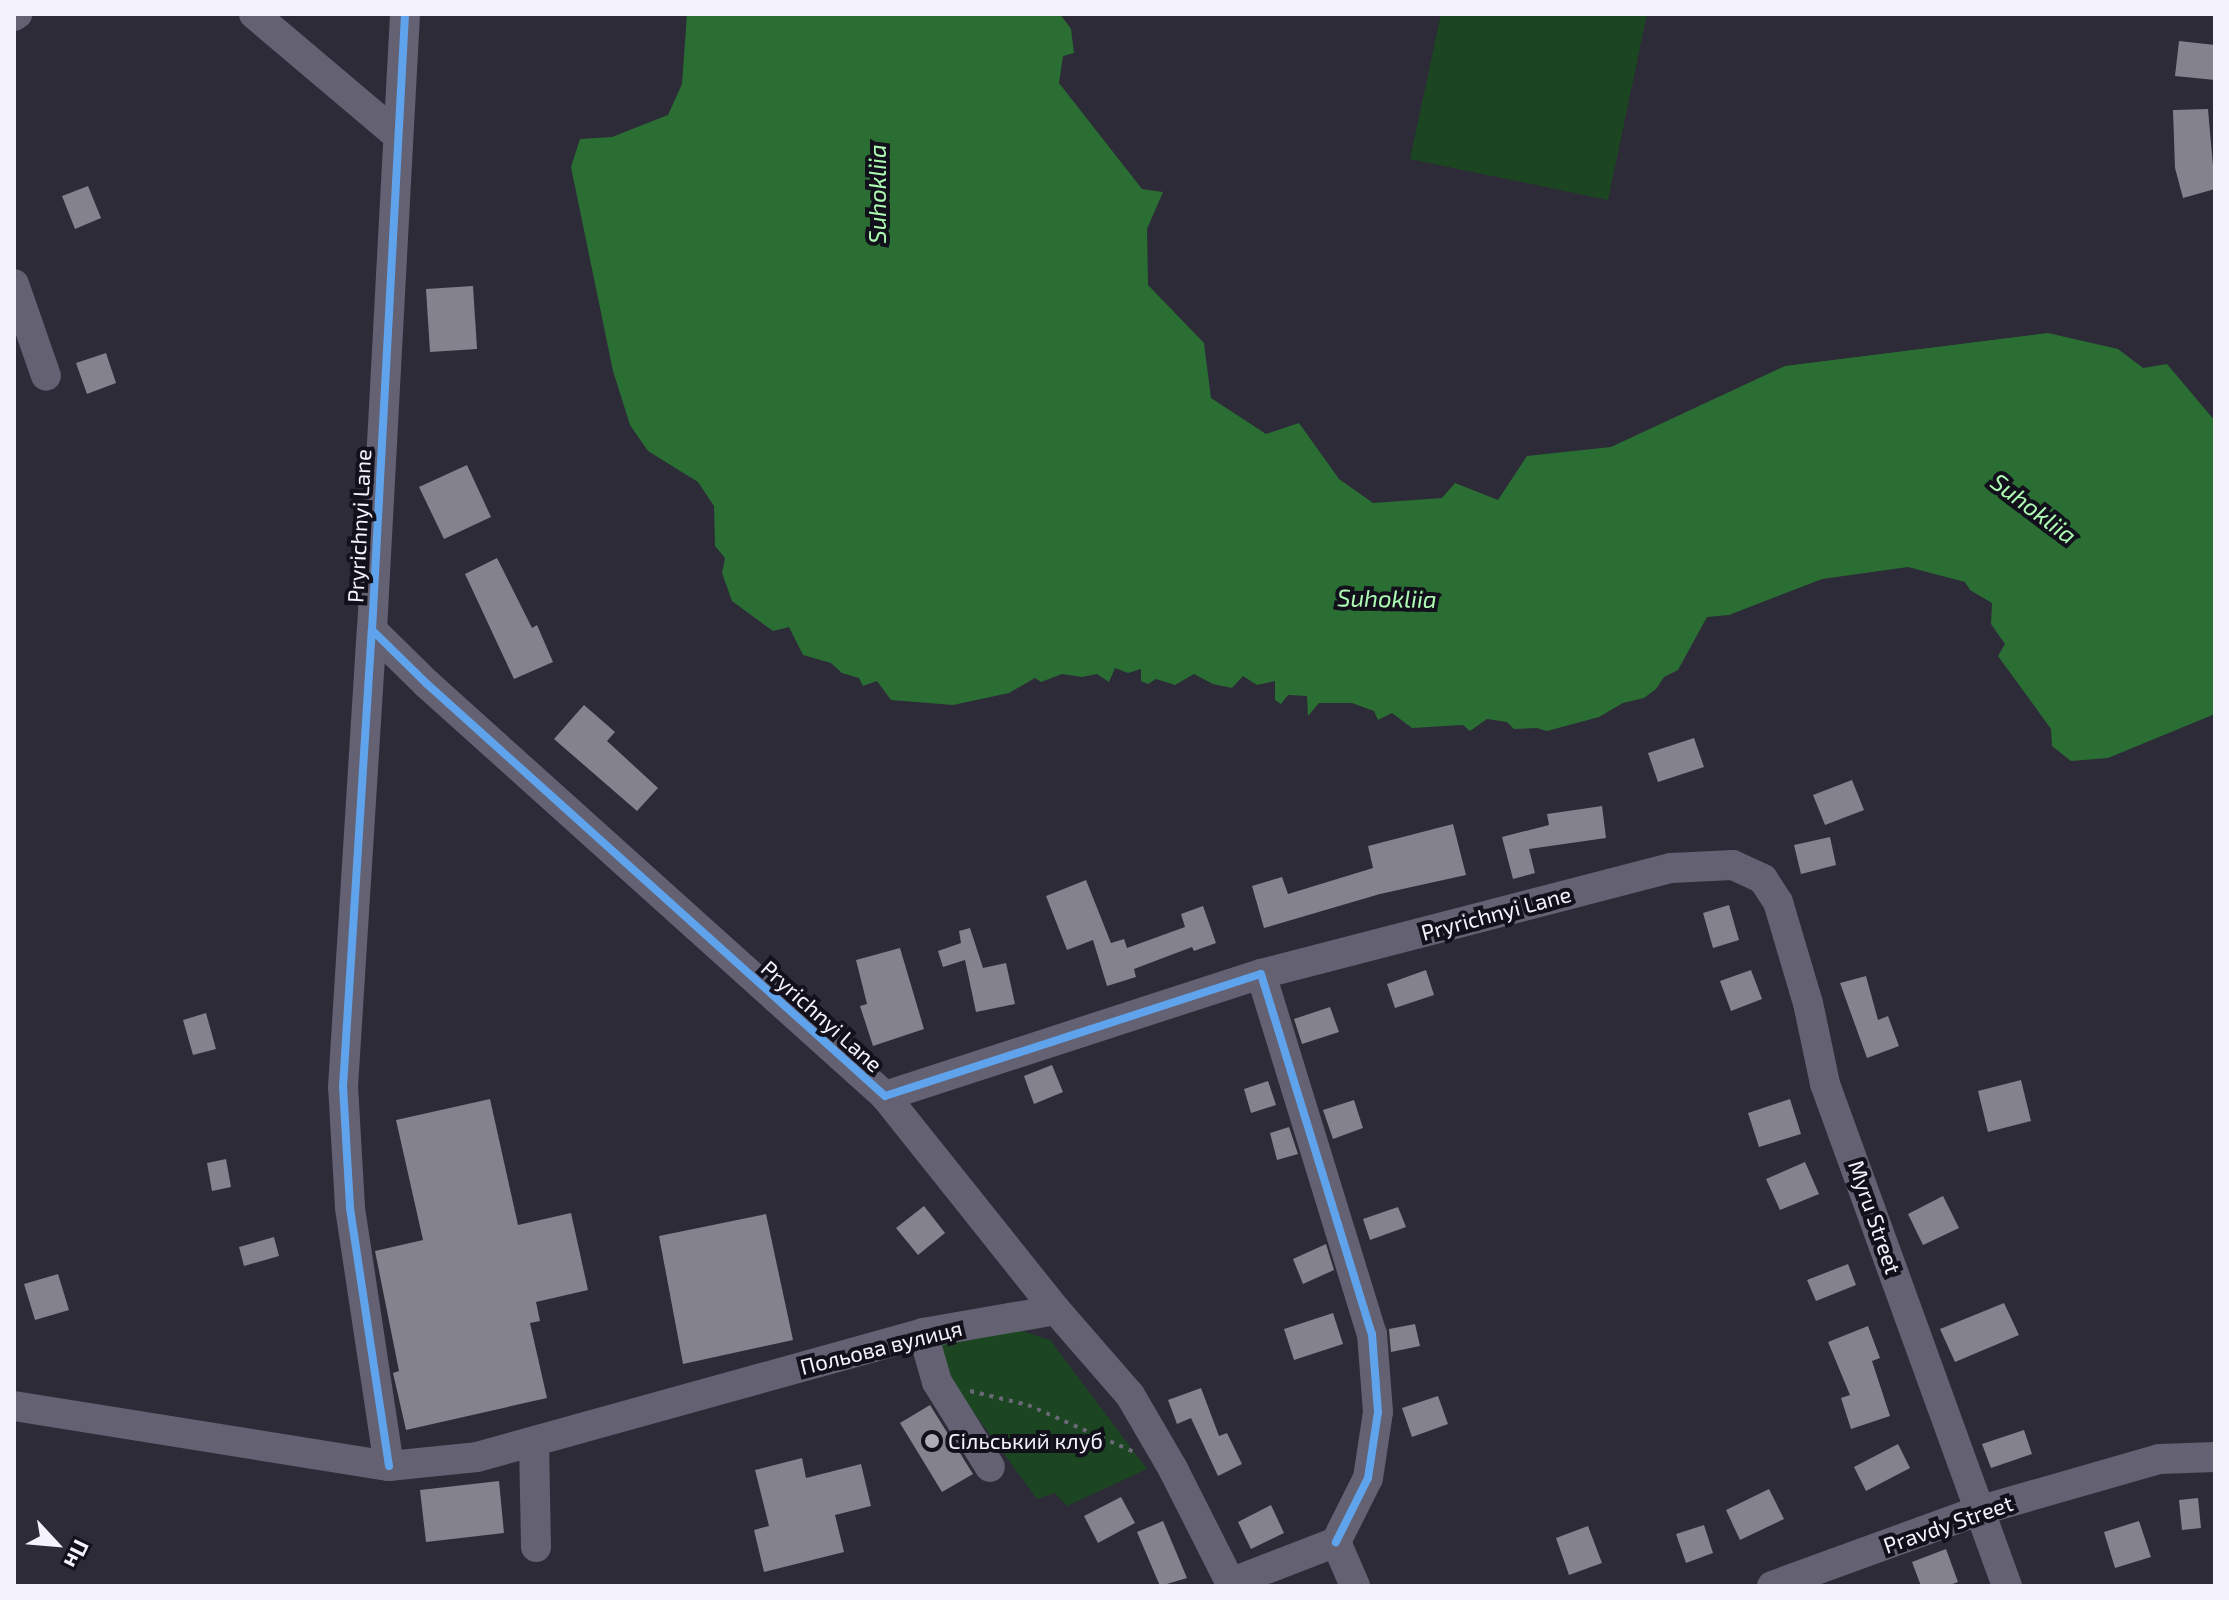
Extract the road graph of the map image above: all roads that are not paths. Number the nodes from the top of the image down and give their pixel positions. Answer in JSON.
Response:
{"nodes":[{"id":1,"x":254,"y":14,"type":"edge"},
{"id":2,"x":405,"y":14,"type":"edge"},
{"id":3,"x":397,"y":135,"type":"junction"},
{"id":4,"x":14,"y":284,"type":"edge"},
{"id":5,"x":46,"y":376,"type":"dead end"},
{"id":6,"x":372,"y":630,"type":"junction"},
{"id":7,"x":1733,"y":865,"type":"joint"},
{"id":8,"x":1261,"y":974,"type":"junction"},
{"id":9,"x":885,"y":1096,"type":"junction"},
{"id":10,"x":1056,"y":1310,"type":"junction"},
{"id":11,"x":923,"y":1333,"type":"junction"},
{"id":12,"x":15,"y":1402,"type":"edge"},
{"id":13,"x":534,"y":1442,"type":"junction"},
{"id":14,"x":2215,"y":1457,"type":"edge"},
{"id":15,"x":389,"y":1466,"type":"junction"},
{"id":16,"x":990,"y":1467,"type":"dead end"},
{"id":17,"x":1978,"y":1511,"type":"junction"},
{"id":18,"x":1336,"y":1542,"type":"junction"},
{"id":19,"x":536,"y":1547,"type":"dead end"},
{"id":20,"x":1231,"y":1585,"type":"edge"},
{"id":21,"x":1355,"y":1586,"type":"edge"},
{"id":22,"x":1772,"y":1586,"type":"edge"},
{"id":23,"x":2007,"y":1586,"type":"edge"}],
"edges":[{"from":1,"to":3,"type":"street"},
{"from":2,"to":3,"type":"street","name":"Pryrichnyi Lane"},
{"from":3,"to":6,"type":"street","name":"Pryrichnyi Lane"},
{"from":4,"to":5,"type":"street"},
{"from":6,"to":9,"type":"street","name":"Pryrichnyi Lane"},
{"from":6,"to":15,"type":"street"},
{"from":7,"to":8,"type":"street","name":"Pryrichnyi Lane"},
{"from":7,"to":17,"type":"street","name":"Myru Street"},
{"from":8,"to":9,"type":"street","name":"Pryrichnyi Lane"},
{"from":8,"to":18,"type":"street"},
{"from":9,"to":10,"type":"street"},
{"from":10,"to":11,"type":"street","name":"Польова вулиця"},
{"from":10,"to":20,"type":"street"},
{"from":11,"to":13,"type":"street","name":"Польова вулиця"},
{"from":11,"to":16,"type":"street"},
{"from":12,"to":15,"type":"street","name":"Польова вулиця"},
{"from":13,"to":15,"type":"street","name":"Польова вулиця"},
{"from":13,"to":19,"type":"street"},
{"from":14,"to":17,"type":"street","name":"Pravdy Street"},
{"from":17,"to":22,"type":"street","name":"Pravdy Street"},
{"from":17,"to":23,"type":"street","name":"Myru Street"},
{"from":18,"to":20,"type":"street"},
{"from":18,"to":21,"type":"street"}]}
